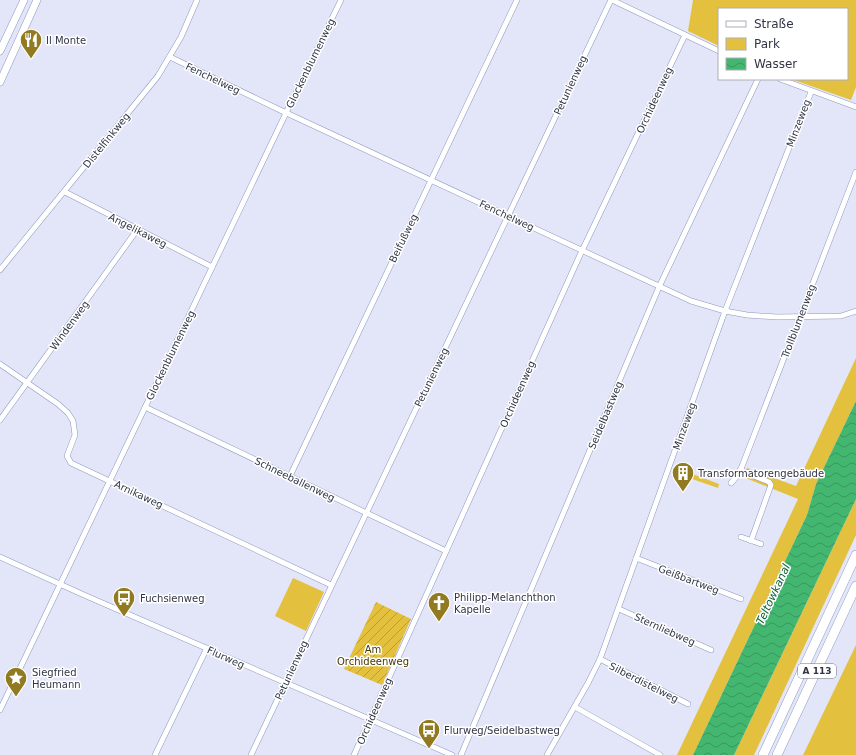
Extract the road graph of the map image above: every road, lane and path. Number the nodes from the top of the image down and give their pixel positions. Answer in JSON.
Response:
{"nodes":[{"id":1,"x":24,"y":0,"type":"edge"},
{"id":2,"x":37,"y":0,"type":"edge"},
{"id":3,"x":197,"y":0,"type":"edge"},
{"id":4,"x":341,"y":0,"type":"edge"},
{"id":5,"x":517,"y":0,"type":"edge"},
{"id":6,"x":611,"y":0,"type":"edge"},
{"id":7,"x":8,"y":35,"type":"junction"},
{"id":8,"x":685,"y":35,"type":"junction"},
{"id":9,"x":19,"y":40,"type":"junction"},
{"id":10,"x":0,"y":51,"type":"edge"},
{"id":11,"x":718,"y":51,"type":"edge"},
{"id":12,"x":170,"y":57,"type":"junction"},
{"id":13,"x":758,"y":80,"type":"edge"},
{"id":14,"x":782,"y":80,"type":"edge"},
{"id":15,"x":0,"y":82,"type":"edge"},
{"id":16,"x":810,"y":92,"type":"junction"},
{"id":17,"x":856,"y":107,"type":"edge"},
{"id":18,"x":286,"y":113,"type":"junction"},
{"id":19,"x":856,"y":172,"type":"edge"},
{"id":20,"x":431,"y":180,"type":"junction"},
{"id":21,"x":65,"y":192,"type":"junction"},
{"id":22,"x":508,"y":216,"type":"junction"},
{"id":23,"x":137,"y":230,"type":"junction"},
{"id":24,"x":582,"y":250,"type":"junction"},
{"id":25,"x":212,"y":267,"type":"junction"},
{"id":26,"x":0,"y":270,"type":"edge"},
{"id":27,"x":659,"y":287,"type":"junction"},
{"id":28,"x":725,"y":311,"type":"junction"},
{"id":29,"x":856,"y":311,"type":"edge"},
{"id":30,"x":800,"y":317,"type":"junction"},
{"id":31,"x":0,"y":364,"type":"edge"},
{"id":32,"x":27,"y":383,"type":"junction"},
{"id":33,"x":145,"y":407,"type":"junction"},
{"id":34,"x":0,"y":420,"type":"edge"},
{"id":35,"x":740,"y":470,"type":"junction"},
{"id":36,"x":290,"y":476,"type":"junction"},
{"id":37,"x":110,"y":480,"type":"junction"},
{"id":38,"x":730,"y":482,"type":"dead end"},
{"id":39,"x":366,"y":513,"type":"junction"},
{"id":40,"x":741,"y":537,"type":"dead end"},
{"id":41,"x":751,"y":541,"type":"junction"},
{"id":42,"x":761,"y":544,"type":"dead end"},
{"id":43,"x":446,"y":551,"type":"junction"},
{"id":44,"x":856,"y":555,"type":"edge"},
{"id":45,"x":0,"y":557,"type":"edge"},
{"id":46,"x":636,"y":558,"type":"junction"},
{"id":47,"x":60,"y":585,"type":"junction"},
{"id":48,"x":331,"y":585,"type":"junction"},
{"id":49,"x":856,"y":586,"type":"edge"},
{"id":50,"x":741,"y":599,"type":"dead end"},
{"id":51,"x":619,"y":609,"type":"junction"},
{"id":52,"x":207,"y":648,"type":"junction"},
{"id":53,"x":711,"y":650,"type":"dead end"},
{"id":54,"x":600,"y":659,"type":"junction"},
{"id":55,"x":286,"y":683,"type":"junction"},
{"id":56,"x":688,"y":704,"type":"dead end"},
{"id":57,"x":575,"y":707,"type":"junction"},
{"id":58,"x":0,"y":710,"type":"edge"},
{"id":59,"x":371,"y":719,"type":"junction"},
{"id":60,"x":155,"y":755,"type":"edge"},
{"id":61,"x":251,"y":755,"type":"edge"},
{"id":62,"x":354,"y":755,"type":"edge"},
{"id":63,"x":452,"y":755,"type":"edge"},
{"id":64,"x":461,"y":755,"type":"edge"},
{"id":65,"x":547,"y":755,"type":"edge"},
{"id":66,"x":660,"y":755,"type":"edge"},
{"id":67,"x":763,"y":755,"type":"edge"},
{"id":68,"x":777,"y":755,"type":"edge"}],
"edges":[{"from":1,"to":7,"type":"main road"},
{"from":2,"to":9,"type":"main road"},
{"from":3,"to":12,"type":"street","name":"Distelfinkweg"},
{"from":4,"to":18,"type":"street","name":"Glockenblumenweg"},
{"from":5,"to":20,"type":"street","name":"Beifußweg"},
{"from":6,"to":8,"type":"street"},
{"from":6,"to":22,"type":"street","name":"Petunienweg"},
{"from":7,"to":9,"type":"main road"},
{"from":7,"to":10,"type":"main road"},
{"from":8,"to":11,"type":"street"},
{"from":8,"to":24,"type":"street","name":"Orchideenweg"},
{"from":9,"to":15,"type":"main road"},
{"from":12,"to":18,"type":"street","name":"Fenchelweg"},
{"from":12,"to":21,"type":"street","name":"Distelfinkweg"},
{"from":13,"to":27,"type":"street","name":"Seidelbastweg"},
{"from":14,"to":16,"type":"street"},
{"from":16,"to":17,"type":"street"},
{"from":16,"to":28,"type":"street","name":"Minzeweg"},
{"from":18,"to":20,"type":"street","name":"Fenchelweg"},
{"from":18,"to":25,"type":"street","name":"Glockenblumenweg"},
{"from":19,"to":30,"type":"street","name":"Trollblumenweg"},
{"from":20,"to":22,"type":"street","name":"Fenchelweg"},
{"from":20,"to":36,"type":"street","name":"Beifußweg"},
{"from":21,"to":23,"type":"street","name":"Angelikaweg"},
{"from":21,"to":26,"type":"street","name":"Distelfinkweg"},
{"from":22,"to":24,"type":"street","name":"Fenchelweg"},
{"from":22,"to":39,"type":"street","name":"Petunienweg"},
{"from":23,"to":25,"type":"street","name":"Angelikaweg"},
{"from":23,"to":32,"type":"street","name":"Windenweg"},
{"from":24,"to":27,"type":"street","name":"Fenchelweg"},
{"from":24,"to":43,"type":"street","name":"Orchideenweg"},
{"from":25,"to":33,"type":"street","name":"Glockenblumenweg"},
{"from":27,"to":28,"type":"street","name":"Fenchelweg"},
{"from":27,"to":64,"type":"street","name":"Seidelbastweg"},
{"from":28,"to":30,"type":"street","name":"Fenchelweg"},
{"from":28,"to":46,"type":"street","name":"Minzeweg"},
{"from":29,"to":30,"type":"street","name":"Fenchelweg"},
{"from":30,"to":35,"type":"street","name":"Trollblumenweg"},
{"from":31,"to":32,"type":"street","name":"Arnikaweg"},
{"from":32,"to":34,"type":"street","name":"Windenweg"},
{"from":32,"to":37,"type":"street","name":"Arnikaweg"},
{"from":33,"to":36,"type":"street","name":"Schneeballenweg"},
{"from":33,"to":37,"type":"street","name":"Glockenblumenweg"},
{"from":35,"to":38,"type":"street","name":"Trollblumenweg"},
{"from":35,"to":41,"type":"street"},
{"from":36,"to":39,"type":"street","name":"Schneeballenweg"},
{"from":37,"to":47,"type":"street","name":"Glockenblumenweg"},
{"from":37,"to":48,"type":"street","name":"Arnikaweg"},
{"from":39,"to":43,"type":"street","name":"Schneeballenweg"},
{"from":39,"to":48,"type":"street","name":"Petunienweg"},
{"from":40,"to":41,"type":"street"},
{"from":41,"to":42,"type":"street"},
{"from":43,"to":59,"type":"street","name":"Orchideenweg"},
{"from":44,"to":67,"type":"highway","number":"A 113"},
{"from":45,"to":47,"type":"street","name":"Flurweg"},
{"from":46,"to":50,"type":"street","name":"Geißbartweg"},
{"from":46,"to":51,"type":"street","name":"Minzeweg"},
{"from":47,"to":52,"type":"street","name":"Flurweg"},
{"from":47,"to":58,"type":"street","name":"Glockenblumenweg"},
{"from":48,"to":55,"type":"street","name":"Petunienweg"},
{"from":49,"to":68,"type":"highway","number":"A 113"},
{"from":51,"to":53,"type":"street","name":"Sternliebweg"},
{"from":51,"to":54,"type":"street","name":"Minzeweg"},
{"from":52,"to":55,"type":"street","name":"Flurweg"},
{"from":52,"to":60,"type":"street"},
{"from":54,"to":56,"type":"street","name":"Silberdistelweg"},
{"from":54,"to":57,"type":"street","name":"Minzeweg"},
{"from":55,"to":59,"type":"street","name":"Flurweg"},
{"from":55,"to":61,"type":"street","name":"Petunienweg"},
{"from":57,"to":65,"type":"street","name":"Minzeweg"},
{"from":57,"to":66,"type":"street"},
{"from":59,"to":62,"type":"street","name":"Orchideenweg"},
{"from":59,"to":63,"type":"street","name":"Flurweg"}]}
